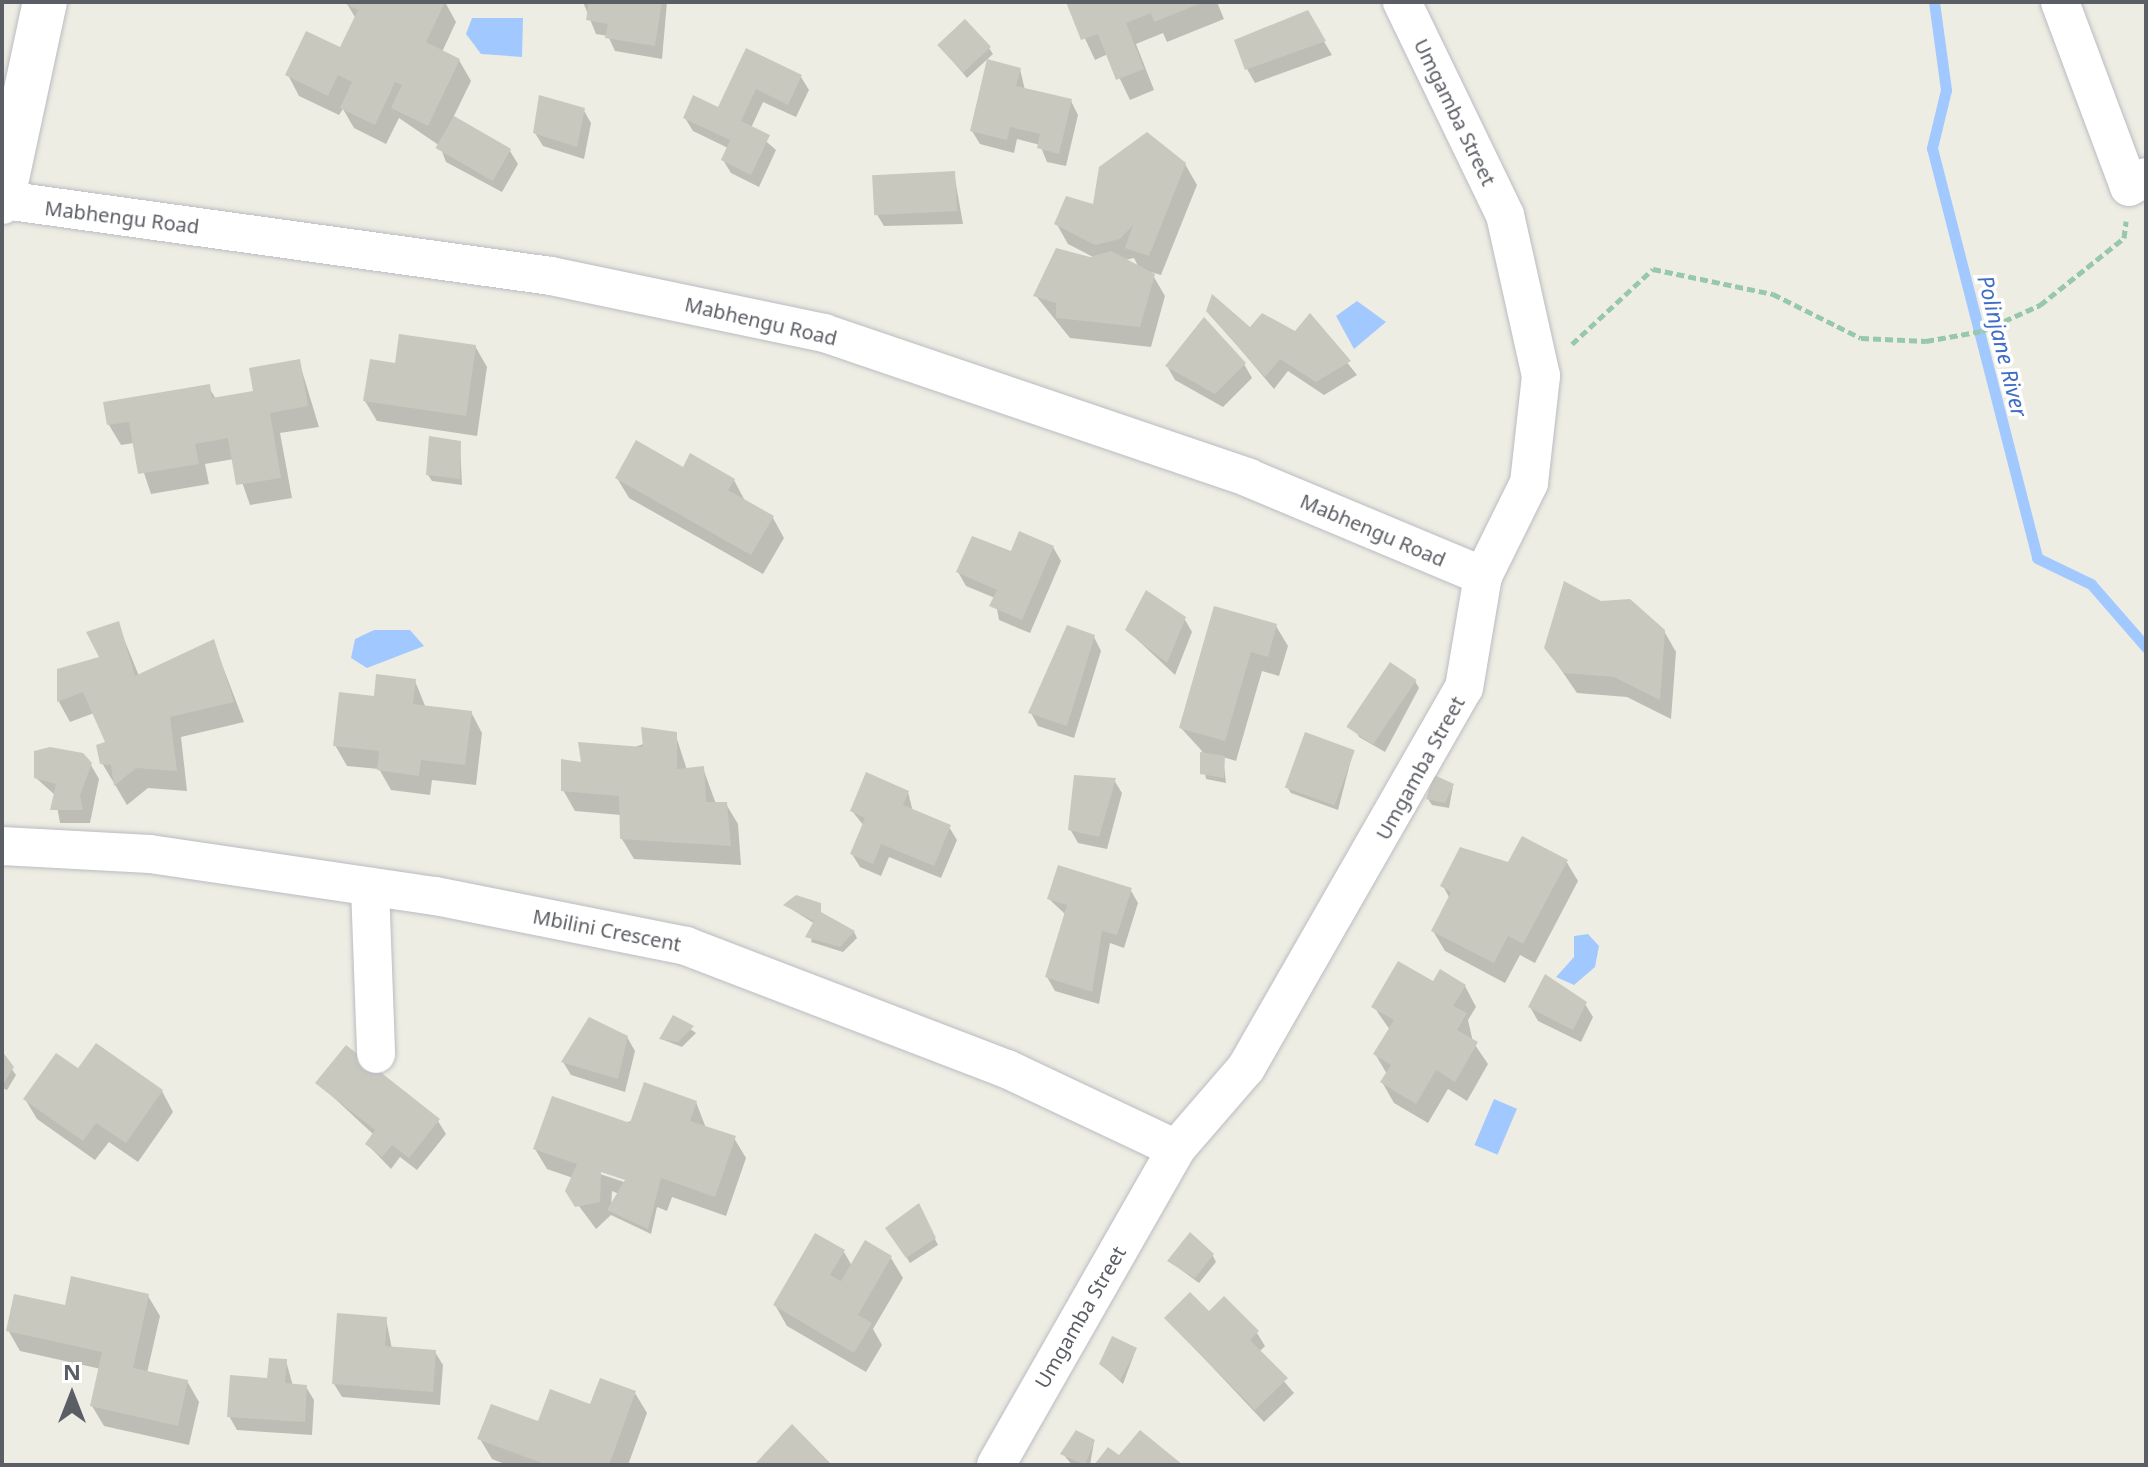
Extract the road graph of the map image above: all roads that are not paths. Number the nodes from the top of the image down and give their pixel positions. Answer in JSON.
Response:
{"nodes":[{"id":1,"x":45,"y":2,"type":"edge"},
{"id":2,"x":1402,"y":2,"type":"edge"},
{"id":3,"x":2060,"y":2,"type":"edge"},
{"id":4,"x":2137,"y":182,"type":"edge"},
{"id":5,"x":3,"y":201,"type":"edge"},
{"id":6,"x":1483,"y":576,"type":"junction"},
{"id":7,"x":2,"y":846,"type":"edge"},
{"id":8,"x":370,"y":887,"type":"junction"},
{"id":9,"x":376,"y":1054,"type":"dead end"},
{"id":10,"x":1176,"y":1149,"type":"junction"},
{"id":11,"x":996,"y":1465,"type":"edge"}],
"edges":[{"from":1,"to":5,"type":"street"},
{"from":2,"to":6,"type":"street","name":"Umgamba Street"},
{"from":3,"to":4,"type":"street"},
{"from":5,"to":6,"type":"street","name":"Mabhengu Road"},
{"from":6,"to":10,"type":"street","name":"Umgamba Street"},
{"from":7,"to":8,"type":"street","name":"Mbilini Crescent"},
{"from":8,"to":9,"type":"street"},
{"from":8,"to":10,"type":"street","name":"Mbilini Crescent"},
{"from":10,"to":11,"type":"street","name":"Umgamba Street"}]}
